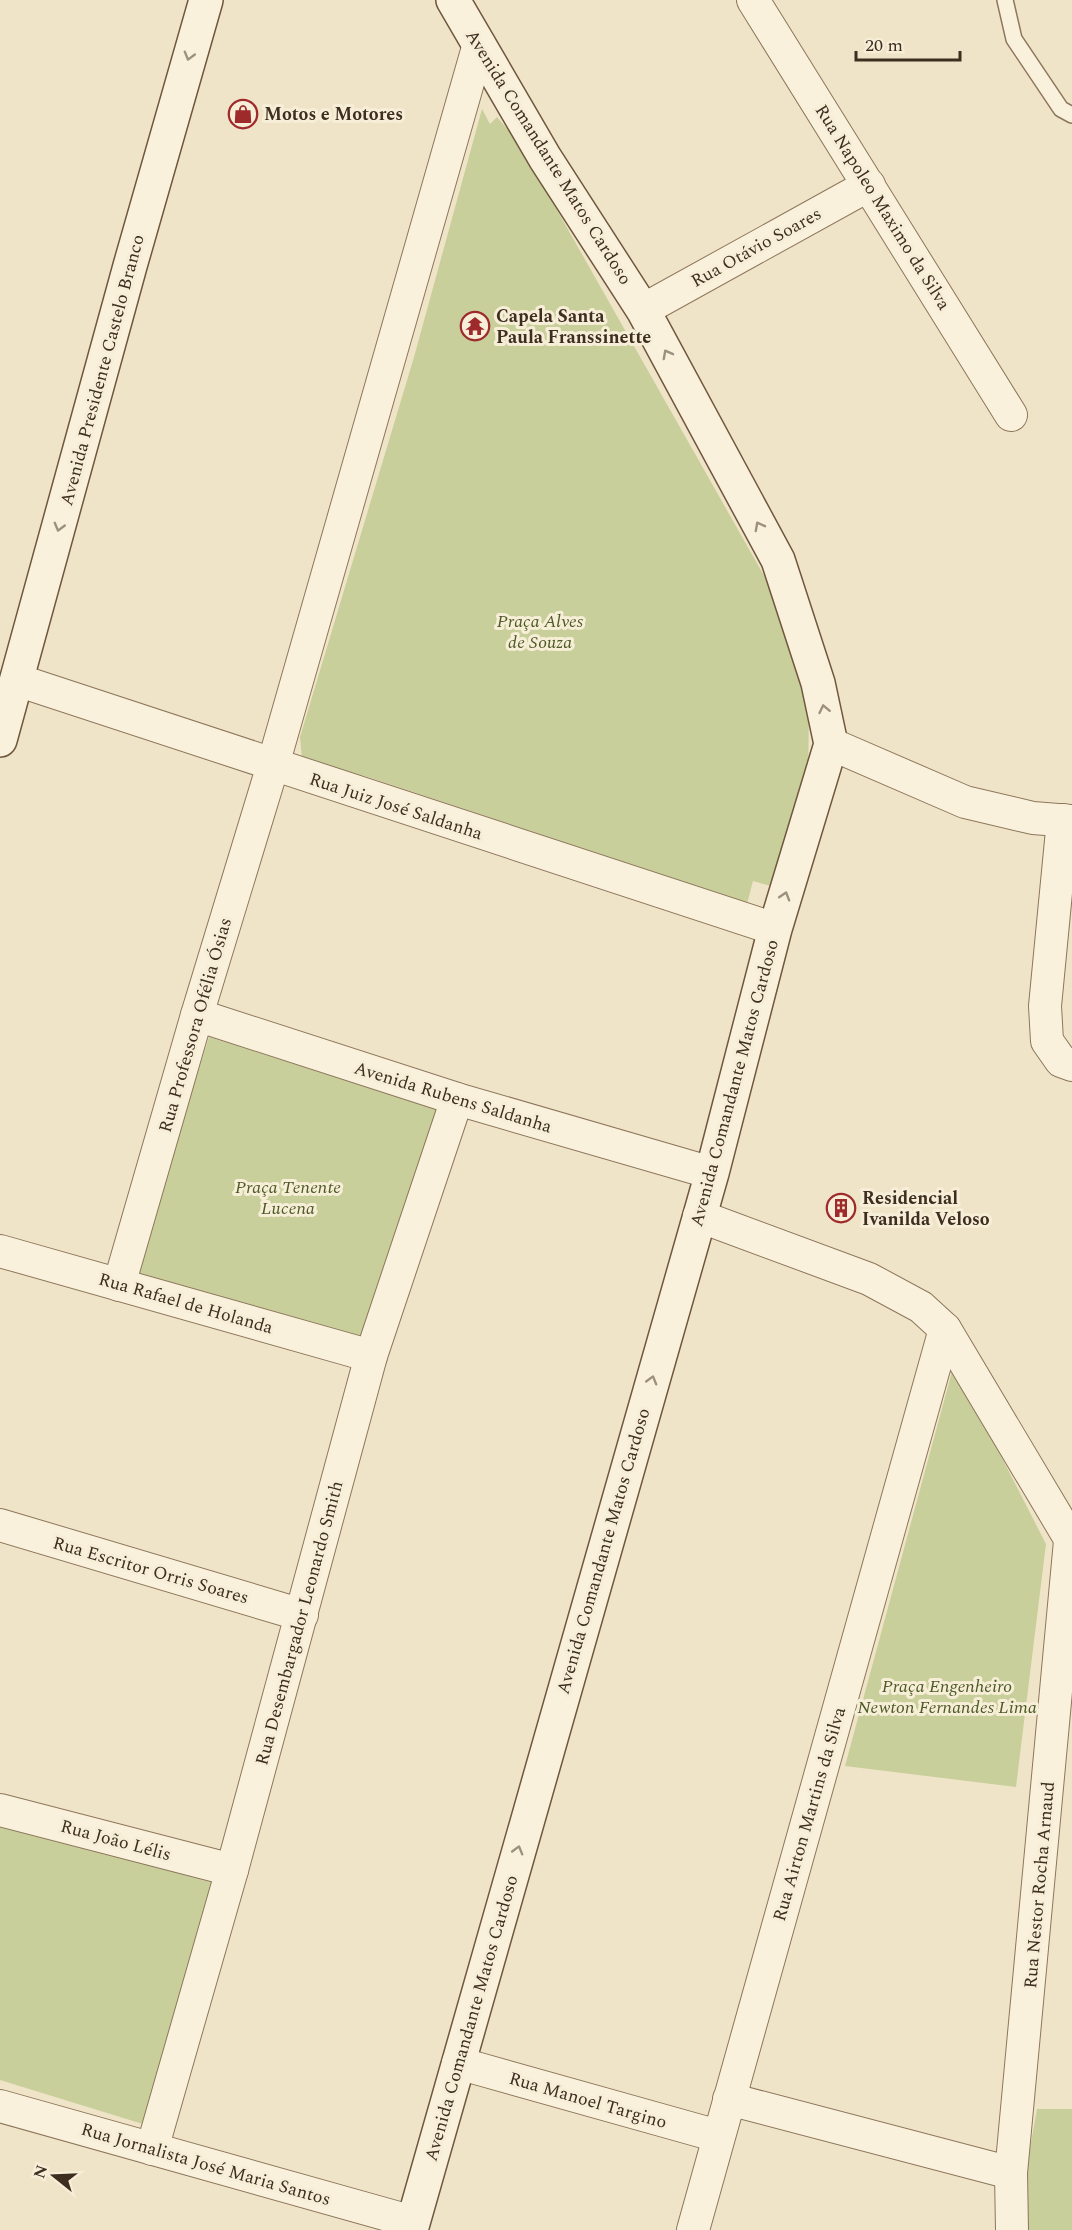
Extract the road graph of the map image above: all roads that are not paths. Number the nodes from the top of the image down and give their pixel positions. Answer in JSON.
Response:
{"nodes":[{"id":1,"x":206,"y":0,"type":"edge"},
{"id":2,"x":453,"y":0,"type":"edge"},
{"id":3,"x":753,"y":0,"type":"edge"},
{"id":4,"x":1005,"y":0,"type":"edge"},
{"id":5,"x":479,"y":44,"type":"junction"},
{"id":6,"x":1072,"y":115,"type":"edge"},
{"id":7,"x":869,"y":184,"type":"junction"},
{"id":8,"x":643,"y":310,"type":"junction"},
{"id":9,"x":1011,"y":415,"type":"dead end"},
{"id":10,"x":17,"y":681,"type":"junction"},
{"id":11,"x":0,"y":740,"type":"edge"},
{"id":12,"x":831,"y":744,"type":"junction"},
{"id":13,"x":273,"y":765,"type":"junction"},
{"id":14,"x":1068,"y":821,"type":"edge"},
{"id":15,"x":776,"y":929,"type":"junction"},
{"id":16,"x":196,"y":1015,"type":"junction"},
{"id":17,"x":1072,"y":1065,"type":"edge"},
{"id":18,"x":457,"y":1100,"type":"junction"},
{"id":19,"x":712,"y":1173,"type":"junction"},
{"id":20,"x":699,"y":1216,"type":"junction"},
{"id":21,"x":0,"y":1251,"type":"edge"},
{"id":22,"x":119,"y":1285,"type":"junction"},
{"id":23,"x":945,"y":1329,"type":"junction"},
{"id":24,"x":371,"y":1356,"type":"junction"},
{"id":25,"x":0,"y":1525,"type":"edge"},
{"id":26,"x":1071,"y":1541,"type":"edge"},
{"id":27,"x":302,"y":1615,"type":"junction"},
{"id":28,"x":0,"y":1810,"type":"edge"},
{"id":29,"x":232,"y":1870,"type":"junction"},
{"id":30,"x":458,"y":2063,"type":"junction"},
{"id":31,"x":729,"y":2099,"type":"junction"},
{"id":32,"x":0,"y":2106,"type":"edge"},
{"id":33,"x":718,"y":2136,"type":"junction"},
{"id":34,"x":152,"y":2149,"type":"junction"},
{"id":35,"x":1011,"y":2173,"type":"junction"},
{"id":36,"x":412,"y":2226,"type":"edge"},
{"id":37,"x":693,"y":2230,"type":"edge"},
{"id":38,"x":1012,"y":2230,"type":"edge"}],
"edges":[{"from":1,"to":10,"type":"main road","name":"Avenida Presidente Castelo Branco","one_way":true},
{"from":2,"to":5,"type":"main road","name":"Avenida Comandante Matos Cardoso"},
{"from":3,"to":7,"type":"street","name":"Rua Napoleo Maximo da Silva"},
{"from":4,"to":6,"type":"lane"},
{"from":5,"to":8,"type":"main road","name":"Avenida Comandante Matos Cardoso"},
{"from":5,"to":13,"type":"street"},
{"from":7,"to":8,"type":"street","name":"Rua Otávio Soares"},
{"from":7,"to":9,"type":"street","name":"Rua Napoleo Maximo da Silva"},
{"from":12,"to":8,"type":"main road","name":"Avenida Comandante Matos Cardoso","one_way":true},
{"from":10,"to":11,"type":"main road","name":"Avenida Presidente Castelo Branco"},
{"from":10,"to":13,"type":"street","name":"Rua Juiz José Saldanha"},
{"from":12,"to":14,"type":"street"},
{"from":15,"to":12,"type":"main road","name":"Avenida Comandante Matos Cardoso","one_way":true},
{"from":13,"to":15,"type":"street","name":"Rua Juiz José Saldanha"},
{"from":13,"to":16,"type":"street","name":"Rua Professora Ofélia Ósias"},
{"from":14,"to":17,"type":"street"},
{"from":15,"to":19,"type":"main road","name":"Avenida Comandante Matos Cardoso"},
{"from":16,"to":18,"type":"street","name":"Avenida Rubens Saldanha"},
{"from":16,"to":22,"type":"street","name":"Rua Professora Ofélia Ósias"},
{"from":18,"to":19,"type":"street","name":"Avenida Rubens Saldanha"},
{"from":18,"to":24,"type":"street","name":"Rua Desembargador Leonardo Smith"},
{"from":19,"to":20,"type":"main road","name":"Avenida Comandante Matos Cardoso"},
{"from":20,"to":23,"type":"street"},
{"from":30,"to":20,"type":"main road","name":"Avenida Comandante Matos Cardoso","one_way":true},
{"from":21,"to":22,"type":"street","name":"Rua Rafael de Holanda"},
{"from":22,"to":24,"type":"street","name":"Rua Rafael de Holanda"},
{"from":23,"to":26,"type":"street"},
{"from":23,"to":31,"type":"street","name":"Rua Airton Martins da Silva"},
{"from":24,"to":27,"type":"street","name":"Rua Desembargador Leonardo Smith"},
{"from":25,"to":27,"type":"street","name":"Rua Escritor Orris Soares"},
{"from":26,"to":35,"type":"street","name":"Rua Nestor Rocha Arnaud"},
{"from":27,"to":29,"type":"street","name":"Rua Desembargador Leonardo Smith"},
{"from":28,"to":29,"type":"street","name":"Rua João Lélis"},
{"from":29,"to":34,"type":"street","name":"Rua Desembargador Leonardo Smith"},
{"from":30,"to":33,"type":"street","name":"Rua Manoel Targino"},
{"from":30,"to":36,"type":"main road","name":"Avenida Comandante Matos Cardoso"},
{"from":31,"to":33,"type":"street","name":"Rua Airton Martins da Silva"},
{"from":31,"to":35,"type":"street"},
{"from":32,"to":34,"type":"street","name":"Rua Jornalista José Maria Santos"},
{"from":33,"to":37,"type":"street","name":"Rua Airton Martins da Silva"},
{"from":34,"to":36,"type":"street","name":"Rua Jornalista José Maria Santos"},
{"from":35,"to":38,"type":"street","name":"Rua Nestor Rocha Arnaud"}]}
